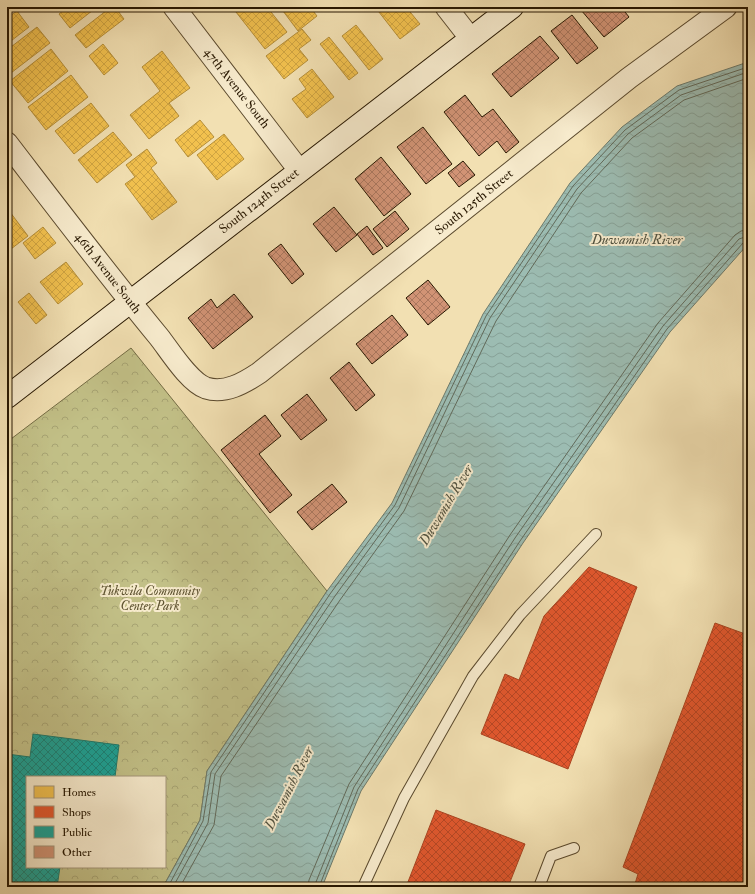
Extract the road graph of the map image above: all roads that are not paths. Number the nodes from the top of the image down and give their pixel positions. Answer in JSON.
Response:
{"nodes":[{"id":1,"x":174,"y":7,"type":"edge"},
{"id":2,"x":446,"y":7,"type":"edge"},
{"id":3,"x":512,"y":7,"type":"edge"},
{"id":4,"x":726,"y":7,"type":"edge"},
{"id":5,"x":471,"y":39,"type":"junction"},
{"id":6,"x":7,"y":143,"type":"edge"},
{"id":7,"x":299,"y":170,"type":"junction"},
{"id":8,"x":130,"y":302,"type":"junction"},
{"id":9,"x":218,"y":390,"type":"joint"},
{"id":10,"x":7,"y":397,"type":"edge"},
{"id":11,"x":596,"y":534,"type":"dead end"},
{"id":12,"x":574,"y":848,"type":"dead end"},
{"id":13,"x":363,"y":887,"type":"edge"},
{"id":14,"x":540,"y":887,"type":"edge"}],
"edges":[{"from":1,"to":7,"type":"street","name":"47th Avenue South"},
{"from":2,"to":5,"type":"street"},
{"from":3,"to":5,"type":"street","name":"South 124th Street"},
{"from":4,"to":9,"type":"street","name":"South 125th Street"},
{"from":5,"to":7,"type":"street","name":"South 124th Street"},
{"from":6,"to":8,"type":"street","name":"46th Avenue South"},
{"from":7,"to":8,"type":"street","name":"South 124th Street"},
{"from":8,"to":9,"type":"street","name":"46th Avenue South"},
{"from":8,"to":10,"type":"street","name":"South 124th Street"},
{"from":11,"to":13,"type":"lane"},
{"from":12,"to":14,"type":"lane"}]}
